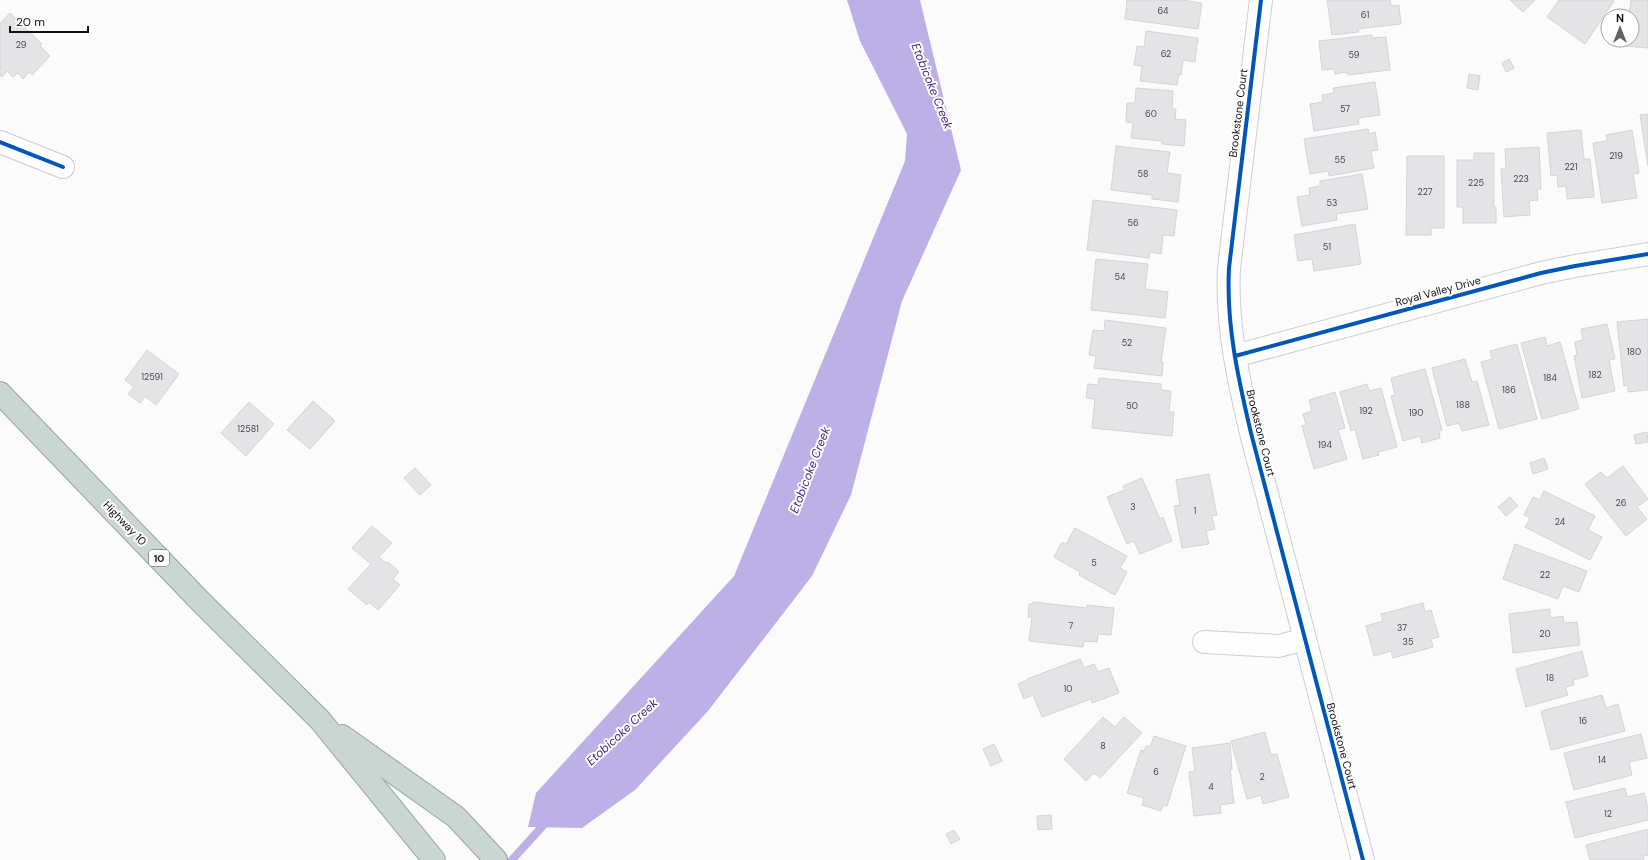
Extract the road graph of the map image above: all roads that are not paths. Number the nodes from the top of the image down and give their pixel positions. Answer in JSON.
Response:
{"nodes":[{"id":1,"x":1261,"y":0,"type":"edge"},
{"id":2,"x":0,"y":142,"type":"edge"},
{"id":3,"x":63,"y":167,"type":"dead end"},
{"id":4,"x":1648,"y":254,"type":"edge"},
{"id":5,"x":1235,"y":356,"type":"junction"},
{"id":6,"x":0,"y":393,"type":"edge"},
{"id":7,"x":1305,"y":639,"type":"junction"},
{"id":8,"x":1204,"y":642,"type":"dead end"},
{"id":9,"x":320,"y":720,"type":"junction"},
{"id":10,"x":429,"y":855,"type":"edge"},
{"id":11,"x":496,"y":860,"type":"edge"},
{"id":12,"x":1363,"y":860,"type":"edge"}],
"edges":[{"from":1,"to":5,"type":"street","name":"Brookstone Court"},
{"from":2,"to":3,"type":"street"},
{"from":4,"to":5,"type":"street","name":"Royal Valley Drive"},
{"from":5,"to":7,"type":"street","name":"Brookstone Court"},
{"from":6,"to":9,"type":"highway","name":"Highway 10","number":"10"},
{"from":7,"to":8,"type":"street"},
{"from":7,"to":12,"type":"street","name":"Brookstone Court"},
{"from":9,"to":10,"type":"highway"},
{"from":9,"to":11,"type":"highway"}]}
